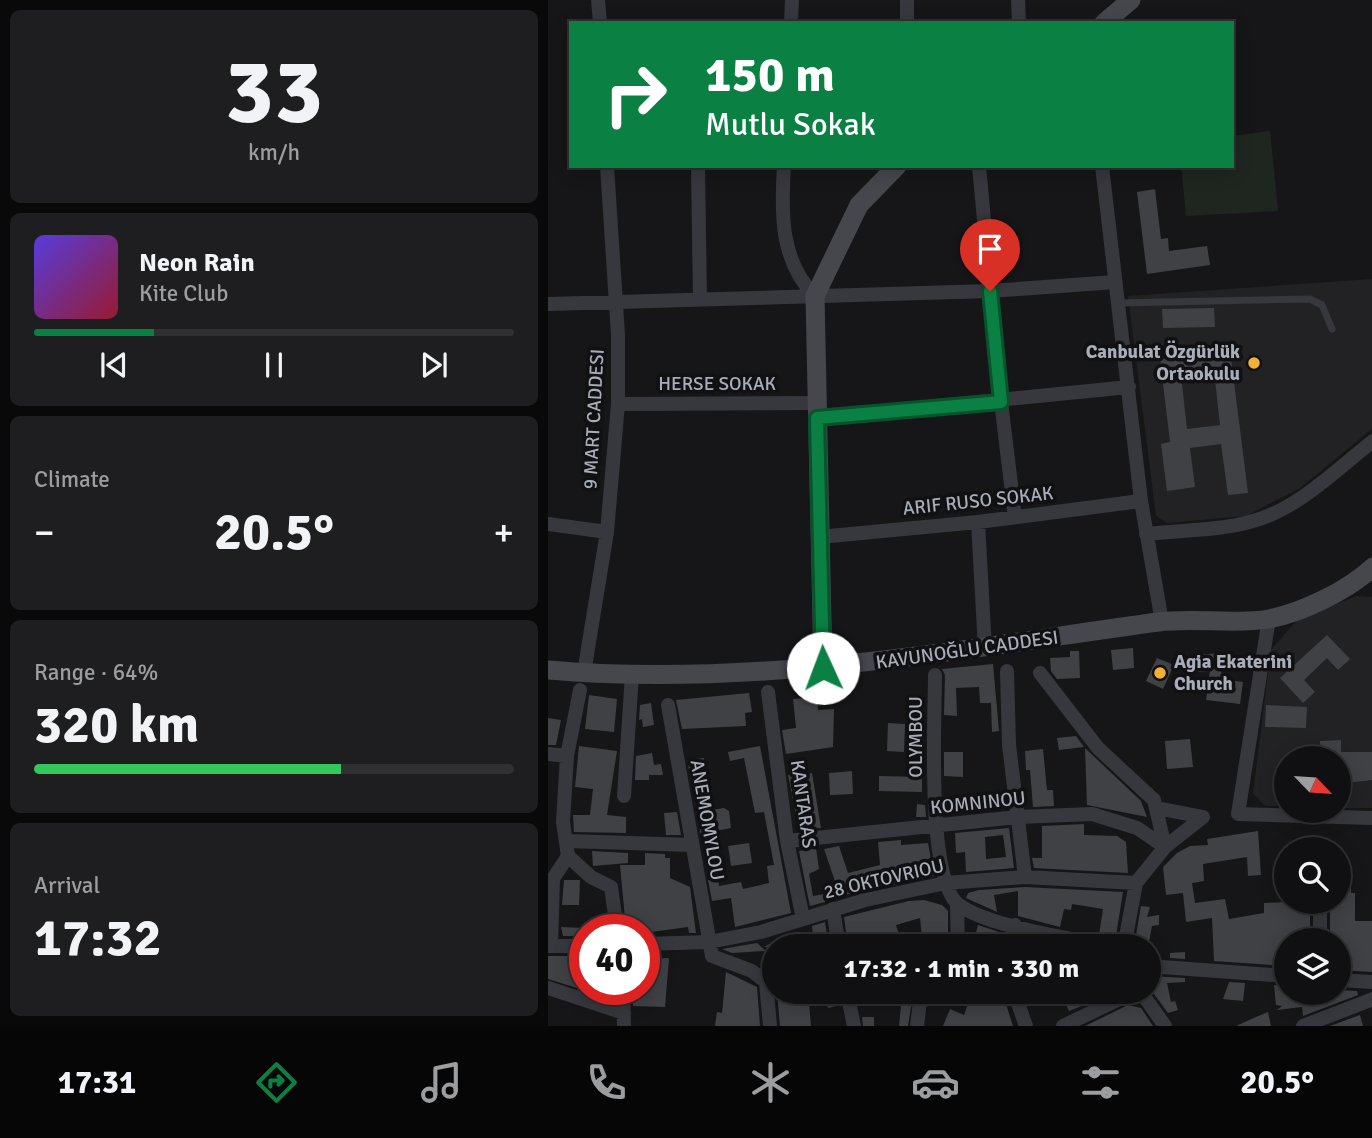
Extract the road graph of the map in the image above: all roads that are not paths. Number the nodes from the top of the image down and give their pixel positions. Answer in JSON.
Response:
{"nodes":[{"id":1,"x":598,"y":0,"type":"edge"},
{"id":2,"x":792,"y":0,"type":"edge"},
{"id":3,"x":907,"y":0,"type":"edge"},
{"id":4,"x":1018,"y":0,"type":"edge"},
{"id":5,"x":1131,"y":0,"type":"edge"},
{"id":6,"x":600,"y":21,"type":"edge"},
{"id":7,"x":791,"y":21,"type":"edge"},
{"id":8,"x":907,"y":21,"type":"edge"},
{"id":9,"x":1019,"y":21,"type":"edge"},
{"id":10,"x":1106,"y":21,"type":"edge"},
{"id":11,"x":607,"y":168,"type":"edge"},
{"id":12,"x":698,"y":168,"type":"edge"},
{"id":13,"x":784,"y":168,"type":"edge"},
{"id":14,"x":895,"y":168,"type":"edge"},
{"id":15,"x":979,"y":168,"type":"edge"},
{"id":16,"x":1102,"y":168,"type":"edge"},
{"id":17,"x":1115,"y":282,"type":"junction"},
{"id":18,"x":990,"y":291,"type":"junction"},
{"id":19,"x":815,"y":296,"type":"junction"},
{"id":20,"x":700,"y":299,"type":"junction"},
{"id":21,"x":1118,"y":303,"type":"junction"},
{"id":22,"x":548,"y":304,"type":"edge"},
{"id":23,"x":614,"y":304,"type":"junction"},
{"id":24,"x":1333,"y":329,"type":"dead end"},
{"id":25,"x":1129,"y":387,"type":"junction"},
{"id":26,"x":1001,"y":402,"type":"junction"},
{"id":27,"x":618,"y":404,"type":"junction"},
{"id":28,"x":817,"y":411,"type":"junction"},
{"id":29,"x":1372,"y":441,"type":"edge"},
{"id":30,"x":1141,"y":501,"type":"junction"},
{"id":31,"x":1015,"y":517,"type":"junction"},
{"id":32,"x":978,"y":522,"type":"junction"},
{"id":33,"x":548,"y":524,"type":"edge"},
{"id":34,"x":607,"y":532,"type":"junction"},
{"id":35,"x":1146,"y":534,"type":"junction"},
{"id":36,"x":819,"y":537,"type":"junction"},
{"id":37,"x":1370,"y":573,"type":"edge"},
{"id":38,"x":1270,"y":618,"type":"junction"},
{"id":39,"x":1162,"y":622,"type":"junction"},
{"id":40,"x":985,"y":649,"type":"junction"},
{"id":41,"x":823,"y":668,"type":"junction"},
{"id":42,"x":548,"y":670,"type":"edge"},
{"id":43,"x":1007,"y":671,"type":"dead end"},
{"id":44,"x":1040,"y":673,"type":"dead end"},
{"id":45,"x":631,"y":674,"type":"junction"},
{"id":46,"x":935,"y":675,"type":"dead end"},
{"id":47,"x":582,"y":682,"type":"junction"},
{"id":48,"x":768,"y":692,"type":"dead end"},
{"id":49,"x":668,"y":705,"type":"dead end"},
{"id":50,"x":548,"y":754,"type":"edge"},
{"id":51,"x":567,"y":755,"type":"junction"},
{"id":52,"x":624,"y":796,"type":"dead end"},
{"id":53,"x":1157,"y":808,"type":"junction"},
{"id":54,"x":1018,"y":817,"type":"junction"},
{"id":55,"x":1372,"y":818,"type":"edge"},
{"id":56,"x":935,"y":827,"type":"junction"},
{"id":57,"x":787,"y":841,"type":"junction"},
{"id":58,"x":692,"y":845,"type":"junction"},
{"id":59,"x":1165,"y":847,"type":"junction"},
{"id":60,"x":568,"y":848,"type":"junction"},
{"id":61,"x":1025,"y":877,"type":"junction"},
{"id":62,"x":946,"y":883,"type":"junction"},
{"id":63,"x":1136,"y":883,"type":"junction"},
{"id":64,"x":957,"y":904,"type":"junction"},
{"id":65,"x":833,"y":909,"type":"junction"},
{"id":66,"x":615,"y":914,"type":"edge"},
{"id":67,"x":803,"y":919,"type":"junction"},
{"id":68,"x":1015,"y":925,"type":"junction"},
{"id":69,"x":837,"y":934,"type":"edge"},
{"id":70,"x":958,"y":934,"type":"edge"},
{"id":71,"x":1015,"y":934,"type":"edge"},
{"id":72,"x":1053,"y":934,"type":"edge"},
{"id":73,"x":1126,"y":934,"type":"edge"},
{"id":74,"x":709,"y":942,"type":"junction"},
{"id":75,"x":660,"y":944,"type":"edge"},
{"id":76,"x":550,"y":946,"type":"edge"},
{"id":77,"x":569,"y":946,"type":"edge"},
{"id":78,"x":1161,"y":967,"type":"edge"},
{"id":79,"x":1274,"y":975,"type":"edge"},
{"id":80,"x":1351,"y":981,"type":"edge"},
{"id":81,"x":1372,"y":982,"type":"edge"},
{"id":82,"x":548,"y":988,"type":"edge"},
{"id":83,"x":1372,"y":999,"type":"edge"},
{"id":84,"x":849,"y":1004,"type":"edge"},
{"id":85,"x":920,"y":1004,"type":"edge"},
{"id":86,"x":1018,"y":1004,"type":"edge"},
{"id":87,"x":1109,"y":1004,"type":"edge"},
{"id":88,"x":1149,"y":1004,"type":"edge"},
{"id":89,"x":624,"y":1019,"type":"edge"},
{"id":90,"x":770,"y":1026,"type":"edge"},
{"id":91,"x":854,"y":1026,"type":"edge"},
{"id":92,"x":917,"y":1026,"type":"edge"},
{"id":93,"x":1026,"y":1026,"type":"edge"},
{"id":94,"x":1063,"y":1026,"type":"edge"},
{"id":95,"x":1165,"y":1026,"type":"edge"},
{"id":96,"x":1303,"y":1026,"type":"edge"}],
"edges":[{"from":1,"to":6,"type":"street"},
{"from":2,"to":7,"type":"street"},
{"from":3,"to":8,"type":"street"},
{"from":4,"to":9,"type":"street"},
{"from":5,"to":10,"type":"main road"},
{"from":11,"to":23,"type":"street","name":"9 MART CADDESI"},
{"from":12,"to":20,"type":"street"},
{"from":13,"to":19,"type":"street"},
{"from":14,"to":19,"type":"main road"},
{"from":15,"to":18,"type":"street"},
{"from":16,"to":17,"type":"street"},
{"from":17,"to":18,"type":"street"},
{"from":17,"to":21,"type":"street"},
{"from":18,"to":19,"type":"street"},
{"from":18,"to":26,"type":"street"},
{"from":19,"to":20,"type":"street"},
{"from":19,"to":28,"type":"main road"},
{"from":20,"to":23,"type":"street"},
{"from":21,"to":24,"type":"lane"},
{"from":21,"to":25,"type":"street"},
{"from":22,"to":23,"type":"street"},
{"from":23,"to":27,"type":"street","name":"9 MART CADDESI"},
{"from":25,"to":26,"type":"street","name":"HERSE SOKAK"},
{"from":25,"to":30,"type":"street"},
{"from":26,"to":28,"type":"street","name":"HERSE SOKAK"},
{"from":26,"to":31,"type":"street"},
{"from":27,"to":28,"type":"street","name":"HERSE SOKAK"},
{"from":27,"to":34,"type":"street","name":"9 MART CADDESI"},
{"from":28,"to":36,"type":"main road"},
{"from":29,"to":35,"type":"street"},
{"from":30,"to":31,"type":"street","name":"ARIF RUSO SOKAK"},
{"from":30,"to":35,"type":"street"},
{"from":31,"to":32,"type":"street","name":"ARIF RUSO SOKAK"},
{"from":32,"to":36,"type":"street","name":"ARIF RUSO SOKAK"},
{"from":32,"to":40,"type":"street"},
{"from":33,"to":34,"type":"street"},
{"from":34,"to":47,"type":"street","name":"9 MART CADDESI"},
{"from":35,"to":39,"type":"street"},
{"from":36,"to":41,"type":"main road"},
{"from":37,"to":38,"type":"main road","name":"KAVUNOĞLU CADDESI"},
{"from":38,"to":39,"type":"main road","name":"KAVUNOĞLU CADDESI"},
{"from":38,"to":55,"type":"street"},
{"from":39,"to":40,"type":"main road","name":"KAVUNOĞLU CADDESI"},
{"from":40,"to":41,"type":"main road","name":"KAVUNOĞLU CADDESI"},
{"from":41,"to":45,"type":"main road","name":"KAVUNOĞLU CADDESI"},
{"from":42,"to":47,"type":"main road","name":"KAVUNOĞLU CADDESI"},
{"from":43,"to":54,"type":"street"},
{"from":44,"to":53,"type":"street"},
{"from":45,"to":47,"type":"main road","name":"KAVUNOĞLU CADDESI"},
{"from":45,"to":52,"type":"street"},
{"from":46,"to":56,"type":"street","name":"OLYMBOU"},
{"from":47,"to":51,"type":"street","name":"9 MART CADDESI"},
{"from":48,"to":57,"type":"street","name":"KANTARAS"},
{"from":49,"to":58,"type":"street","name":"ANEMOMYLOU"},
{"from":50,"to":51,"type":"street"},
{"from":51,"to":60,"type":"street","name":"9 MART CADDESI"},
{"from":53,"to":59,"type":"street"},
{"from":53,"to":59,"type":"street"},
{"from":54,"to":56,"type":"street","name":"KOMNINOU"},
{"from":54,"to":59,"type":"street","name":"KOMNINOU"},
{"from":54,"to":61,"type":"street"},
{"from":56,"to":57,"type":"street","name":"KOMNINOU"},
{"from":56,"to":62,"type":"street","name":"OLYMBOU"},
{"from":57,"to":67,"type":"street","name":"KANTARAS"},
{"from":58,"to":60,"type":"street"},
{"from":58,"to":74,"type":"street","name":"ANEMOMYLOU"},
{"from":59,"to":63,"type":"street"},
{"from":60,"to":66,"type":"street"},
{"from":60,"to":76,"type":"street"},
{"from":61,"to":62,"type":"street","name":"28 OKTOVRIOU"},
{"from":61,"to":63,"type":"street","name":"28 OKTOVRIOU"},
{"from":62,"to":64,"type":"street","name":"OLYMBOU"},
{"from":62,"to":65,"type":"street","name":"28 OKTOVRIOU"},
{"from":63,"to":73,"type":"street"},
{"from":64,"to":68,"type":"street"},
{"from":64,"to":70,"type":"street"},
{"from":65,"to":67,"type":"street","name":"28 OKTOVRIOU"},
{"from":65,"to":69,"type":"street"},
{"from":67,"to":74,"type":"street","name":"28 OKTOVRIOU"},
{"from":68,"to":71,"type":"street"},
{"from":68,"to":72,"type":"street"},
{"from":74,"to":75,"type":"street","name":"28 OKTOVRIOU"},
{"from":74,"to":90,"type":"street"},
{"from":76,"to":77,"type":"street"},
{"from":78,"to":79,"type":"street"},
{"from":80,"to":81,"type":"street"},
{"from":82,"to":89,"type":"street"},
{"from":83,"to":96,"type":"street"},
{"from":84,"to":91,"type":"street"},
{"from":85,"to":92,"type":"street"},
{"from":86,"to":93,"type":"street"},
{"from":87,"to":94,"type":"street"},
{"from":88,"to":95,"type":"street"}]}
